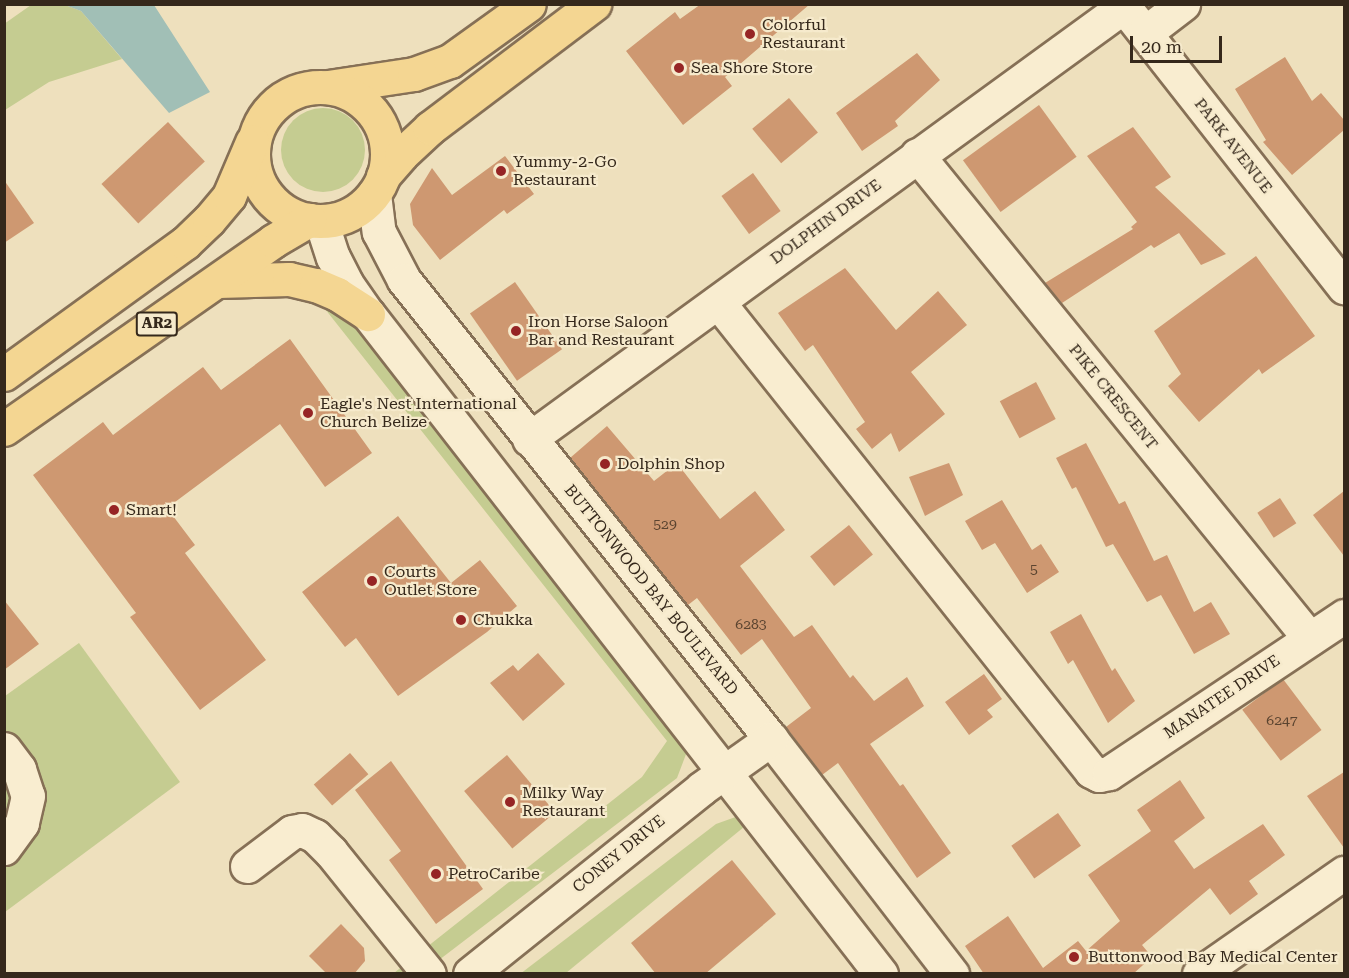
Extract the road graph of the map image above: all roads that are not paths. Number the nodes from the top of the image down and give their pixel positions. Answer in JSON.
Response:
{"nodes":[{"id":1,"x":529,"y":4,"type":"edge"},
{"id":2,"x":1183,"y":4,"type":"edge"},
{"id":3,"x":594,"y":5,"type":"edge"},
{"id":4,"x":1123,"y":5,"type":"edge"},
{"id":5,"x":1145,"y":33,"type":"junction"},
{"id":6,"x":328,"y":87,"type":"junction"},
{"id":7,"x":258,"y":129,"type":"junction"},
{"id":8,"x":917,"y":155,"type":"junction"},
{"id":9,"x":378,"y":185,"type":"junction"},
{"id":10,"x":315,"y":220,"type":"junction"},
{"id":11,"x":1342,"y":279,"type":"edge"},
{"id":12,"x":218,"y":281,"type":"junction"},
{"id":13,"x":718,"y":302,"type":"junction"},
{"id":14,"x":369,"y":314,"type":"junction"},
{"id":15,"x":4,"y":374,"type":"edge"},
{"id":16,"x":4,"y":429,"type":"edge"},
{"id":17,"x":529,"y":439,"type":"junction"},
{"id":18,"x":1344,"y":615,"type":"edge"},
{"id":19,"x":1310,"y":639,"type":"junction"},
{"id":20,"x":771,"y":739,"type":"junction"},
{"id":21,"x":4,"y":749,"type":"edge"},
{"id":22,"x":724,"y":773,"type":"junction"},
{"id":23,"x":4,"y":848,"type":"edge"},
{"id":24,"x":247,"y":866,"type":"dead end"},
{"id":25,"x":1344,"y":873,"type":"edge"},
{"id":26,"x":429,"y":974,"type":"edge"},
{"id":27,"x":470,"y":974,"type":"edge"},
{"id":28,"x":881,"y":974,"type":"edge"},
{"id":29,"x":952,"y":974,"type":"edge"},
{"id":30,"x":1199,"y":974,"type":"edge"}],
"edges":[{"from":1,"to":6,"type":"main road"},
{"from":2,"to":5,"type":"street"},
{"from":3,"to":9,"type":"main road"},
{"from":4,"to":5,"type":"street","name":"PARK AVENUE"},
{"from":4,"to":8,"type":"street","name":"DOLPHIN DRIVE"},
{"from":5,"to":11,"type":"street","name":"PARK AVENUE"},
{"from":6,"to":7,"type":"main road"},
{"from":6,"to":9,"type":"main road"},
{"from":7,"to":10,"type":"main road"},
{"from":7,"to":15,"type":"main road"},
{"from":8,"to":13,"type":"street","name":"DOLPHIN DRIVE"},
{"from":8,"to":19,"type":"street","name":"PIKE CRESCENT"},
{"from":9,"to":10,"type":"main road"},
{"from":9,"to":17,"type":"street","name":"BUTTONWOOD BAY BOULEVARD"},
{"from":10,"to":12,"type":"main road","number":"AR2"},
{"from":10,"to":14,"type":"street"},
{"from":12,"to":14,"type":"main road"},
{"from":12,"to":16,"type":"main road","number":"AR2"},
{"from":13,"to":17,"type":"street","name":"DOLPHIN DRIVE"},
{"from":13,"to":19,"type":"street","name":"MANATEE DRIVE"},
{"from":14,"to":22,"type":"street"},
{"from":17,"to":20,"type":"street","name":"BUTTONWOOD BAY BOULEVARD"},
{"from":18,"to":19,"type":"street","name":"MANATEE DRIVE"},
{"from":20,"to":22,"type":"street","name":"CONEY DRIVE"},
{"from":20,"to":29,"type":"street","name":"BUTTONWOOD BAY BOULEVARD"},
{"from":21,"to":23,"type":"street"},
{"from":22,"to":27,"type":"street","name":"CONEY DRIVE"},
{"from":22,"to":28,"type":"street"},
{"from":24,"to":26,"type":"street"},
{"from":25,"to":30,"type":"street"}]}
